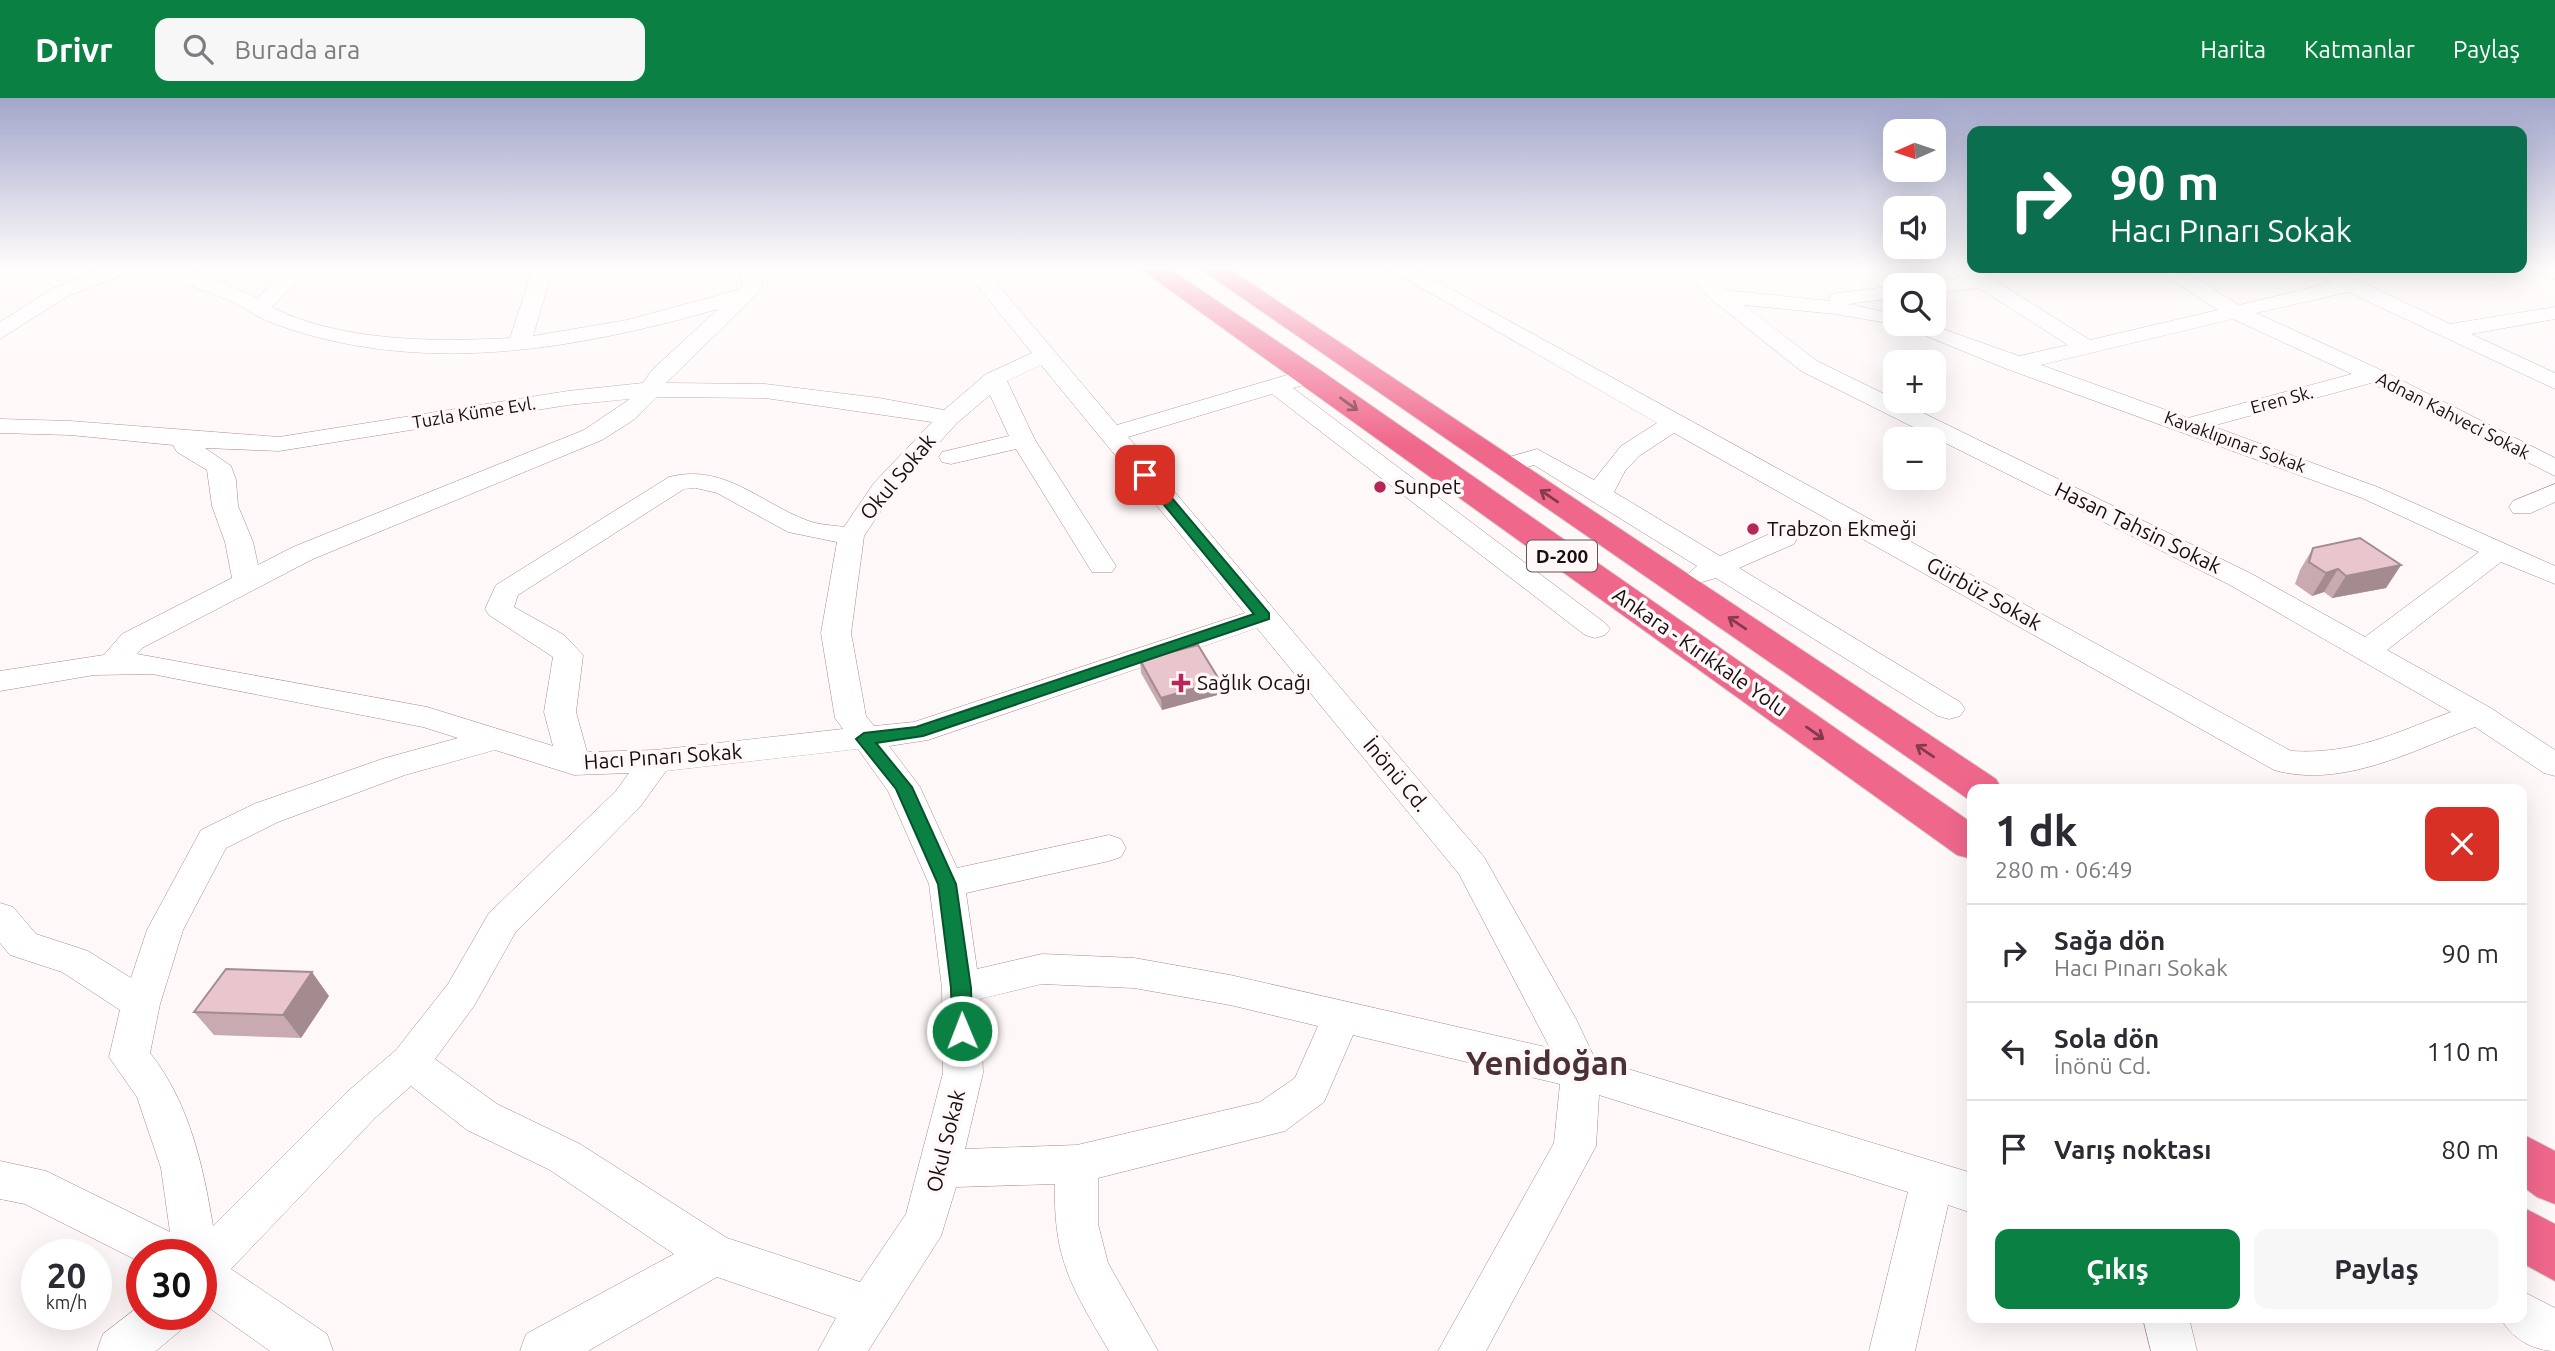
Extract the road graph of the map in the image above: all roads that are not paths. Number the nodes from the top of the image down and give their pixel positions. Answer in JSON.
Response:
{"nodes":[{"id":1,"x":311,"y":326,"type":"edge"},
{"id":2,"x":524,"y":326,"type":"edge"},
{"id":3,"x":621,"y":326,"type":"edge"},
{"id":4,"x":706,"y":326,"type":"edge"},
{"id":5,"x":1022,"y":326,"type":"edge"},
{"id":6,"x":1237,"y":326,"type":"edge"},
{"id":7,"x":1298,"y":326,"type":"edge"},
{"id":8,"x":1502,"y":326,"type":"edge"},
{"id":9,"x":1759,"y":326,"type":"edge"},
{"id":10,"x":2054,"y":326,"type":"edge"},
{"id":11,"x":2178,"y":326,"type":"edge"},
{"id":12,"x":2268,"y":326,"type":"edge"},
{"id":13,"x":2437,"y":326,"type":"edge"},
{"id":14,"x":2473,"y":326,"type":"edge"},
{"id":15,"x":2447,"y":331,"type":"junction"},
{"id":16,"x":1941,"y":336,"type":"edge"},
{"id":17,"x":519,"y":345,"type":"junction"},
{"id":18,"x":2087,"y":347,"type":"junction"},
{"id":19,"x":1046,"y":356,"type":"junction"},
{"id":20,"x":2015,"y":364,"type":"junction"},
{"id":21,"x":2374,"y":375,"type":"junction"},
{"id":22,"x":1310,"y":376,"type":"junction"},
{"id":23,"x":994,"y":379,"type":"junction"},
{"id":24,"x":2555,"y":382,"type":"edge"},
{"id":25,"x":1276,"y":386,"type":"junction"},
{"id":26,"x":647,"y":390,"type":"junction"},
{"id":27,"x":949,"y":418,"type":"junction"},
{"id":28,"x":1675,"y":422,"type":"junction"},
{"id":29,"x":2190,"y":425,"type":"junction"},
{"id":30,"x":0,"y":426,"type":"edge"},
{"id":31,"x":1112,"y":434,"type":"junction"},
{"id":32,"x":184,"y":439,"type":"junction"},
{"id":33,"x":1023,"y":440,"type":"junction"},
{"id":34,"x":951,"y":457,"type":"dead end"},
{"id":35,"x":1504,"y":466,"type":"junction"},
{"id":36,"x":2555,"y":468,"type":"edge"},
{"id":37,"x":2555,"y":492,"type":"edge"},
{"id":38,"x":1600,"y":495,"type":"junction"},
{"id":39,"x":2522,"y":507,"type":"dead end"},
{"id":40,"x":851,"y":536,"type":"junction"},
{"id":41,"x":1784,"y":538,"type":"dead end"},
{"id":42,"x":1542,"y":543,"type":"junction"},
{"id":43,"x":2500,"y":549,"type":"junction"},
{"id":44,"x":1502,"y":559,"type":"junction"},
{"id":45,"x":1102,"y":566,"type":"dead end"},
{"id":46,"x":1715,"y":567,"type":"junction"},
{"id":47,"x":2555,"y":576,"type":"edge"},
{"id":48,"x":247,"y":581,"type":"junction"},
{"id":49,"x":1681,"y":584,"type":"junction"},
{"id":50,"x":1264,"y":616,"type":"junction"},
{"id":51,"x":1595,"y":629,"type":"dead end"},
{"id":52,"x":2367,"y":650,"type":"junction"},
{"id":53,"x":114,"y":662,"type":"junction"},
{"id":54,"x":5,"y":683,"type":"edge"},
{"id":55,"x":1949,"y":709,"type":"dead end"},
{"id":56,"x":2477,"y":714,"type":"junction"},
{"id":57,"x":495,"y":739,"type":"junction"},
{"id":58,"x":864,"y":739,"type":"junction"},
{"id":59,"x":656,"y":761,"type":"junction"},
{"id":60,"x":574,"y":764,"type":"junction"},
{"id":61,"x":2555,"y":765,"type":"edge"},
{"id":62,"x":1975,"y":784,"type":"edge"},
{"id":63,"x":1967,"y":840,"type":"edge"},
{"id":64,"x":1109,"y":848,"type":"dead end"},
{"id":65,"x":947,"y":884,"type":"junction"},
{"id":66,"x":0,"y":917,"type":"edge"},
{"id":67,"x":961,"y":988,"type":"junction"},
{"id":68,"x":141,"y":1004,"type":"junction"},
{"id":69,"x":1342,"y":1016,"type":"junction"},
{"id":70,"x":410,"y":1062,"type":"junction"},
{"id":71,"x":1581,"y":1072,"type":"junction"},
{"id":72,"x":2527,"y":1160,"type":"edge"},
{"id":73,"x":1077,"y":1164,"type":"junction"},
{"id":74,"x":939,"y":1169,"type":"junction"},
{"id":75,"x":0,"y":1180,"type":"edge"},
{"id":76,"x":2555,"y":1180,"type":"edge"},
{"id":77,"x":1952,"y":1188,"type":"edge"},
{"id":78,"x":2527,"y":1235,"type":"edge"},
{"id":79,"x":138,"y":1239,"type":"edge"},
{"id":80,"x":195,"y":1239,"type":"edge"},
{"id":81,"x":217,"y":1255,"type":"edge"},
{"id":82,"x":714,"y":1255,"type":"junction"},
{"id":83,"x":2555,"y":1255,"type":"edge"},
{"id":84,"x":217,"y":1284,"type":"edge"},
{"id":85,"x":869,"y":1307,"type":"junction"},
{"id":86,"x":2527,"y":1316,"type":"edge"},
{"id":87,"x":2167,"y":1323,"type":"edge"},
{"id":88,"x":145,"y":1330,"type":"edge"},
{"id":89,"x":2555,"y":1335,"type":"edge"},
{"id":90,"x":848,"y":1349,"type":"edge"},
{"id":91,"x":120,"y":1351,"type":"edge"},
{"id":92,"x":310,"y":1351,"type":"edge"},
{"id":93,"x":543,"y":1351,"type":"edge"},
{"id":94,"x":1135,"y":1351,"type":"edge"},
{"id":95,"x":1461,"y":1351,"type":"edge"},
{"id":96,"x":1892,"y":1351,"type":"edge"},
{"id":97,"x":2174,"y":1351,"type":"edge"}],
"edges":[{"from":1,"to":17,"type":"street"},
{"from":2,"to":17,"type":"street"},
{"from":3,"to":17,"type":"street"},
{"from":4,"to":26,"type":"street"},
{"from":5,"to":19,"type":"street","name":"İnönü Cd."},
{"from":6,"to":22,"type":"highway","name":"Ankara - Kırıkkale Yolu","number":"D-200"},
{"from":7,"to":35,"type":"highway","name":"Ankara - Kırıkkale Yolu","number":"D-200"},
{"from":8,"to":28,"type":"street","name":"Gürbüz Sokak"},
{"from":9,"to":52,"type":"street","name":"Hasan Tahsin Sokak"},
{"from":10,"to":18,"type":"street"},
{"from":11,"to":18,"type":"street"},
{"from":12,"to":21,"type":"street","name":"Adnan Kahveci Sokak"},
{"from":13,"to":15,"type":"street"},
{"from":14,"to":15,"type":"street"},
{"from":15,"to":24,"type":"street"},
{"from":16,"to":20,"type":"street","name":"Kavaklıpınar Sokak"},
{"from":18,"to":20,"type":"street"},
{"from":19,"to":23,"type":"street","name":"Okul Sokak"},
{"from":19,"to":31,"type":"street","name":"İnönü Cd."},
{"from":20,"to":29,"type":"street","name":"Kavaklıpınar Sokak"},
{"from":21,"to":29,"type":"street","name":"Eren Sk."},
{"from":21,"to":36,"type":"street","name":"Adnan Kahveci Sokak"},
{"from":22,"to":25,"type":"street"},
{"from":22,"to":42,"type":"highway","name":"Ankara - Kırıkkale Yolu","number":"D-200","one_way":true},
{"from":23,"to":27,"type":"street","name":"Okul Sokak"},
{"from":23,"to":33,"type":"street"},
{"from":25,"to":31,"type":"street"},
{"from":25,"to":44,"type":"street"},
{"from":26,"to":27,"type":"street","name":"Tuzla Küme Evl."},
{"from":26,"to":32,"type":"street","name":"Tuzla Küme Evl."},
{"from":26,"to":48,"type":"street"},
{"from":27,"to":40,"type":"street","name":"Okul Sokak"},
{"from":28,"to":38,"type":"street"},
{"from":28,"to":56,"type":"street","name":"Gürbüz Sokak"},
{"from":29,"to":43,"type":"street","name":"Kavaklıpınar Sokak"},
{"from":30,"to":32,"type":"street","name":"Tuzla Küme Evl."},
{"from":31,"to":50,"type":"street","name":"İnönü Cd."},
{"from":32,"to":48,"type":"street"},
{"from":33,"to":34,"type":"street"},
{"from":33,"to":45,"type":"street"},
{"from":35,"to":38,"type":"street"},
{"from":49,"to":35,"type":"highway","name":"Ankara - Kırıkkale Yolu","number":"D-200","one_way":true},
{"from":37,"to":39,"type":"street"},
{"from":38,"to":46,"type":"street"},
{"from":40,"to":58,"type":"street","name":"Okul Sokak"},
{"from":40,"to":60,"type":"street"},
{"from":41,"to":46,"type":"street"},
{"from":42,"to":44,"type":"street"},
{"from":42,"to":63,"type":"highway","name":"Ankara - Kırıkkale Yolu","number":"D-200","one_way":true},
{"from":43,"to":47,"type":"street","name":"Kavaklıpınar Sokak"},
{"from":43,"to":52,"type":"street"},
{"from":44,"to":51,"type":"street"},
{"from":46,"to":49,"type":"street"},
{"from":46,"to":55,"type":"street"},
{"from":48,"to":53,"type":"street"},
{"from":62,"to":49,"type":"highway","name":"Ankara - Kırıkkale Yolu","number":"D-200","one_way":true},
{"from":50,"to":58,"type":"street","name":"Hacı Pınarı Sokak"},
{"from":50,"to":71,"type":"street","name":"İnönü Cd."},
{"from":52,"to":56,"type":"street","name":"Hasan Tahsin Sokak"},
{"from":53,"to":54,"type":"street","name":"Hacı Pınarı Sokak"},
{"from":53,"to":57,"type":"street","name":"Hacı Pınarı Sokak"},
{"from":56,"to":61,"type":"street","name":"Hasan Tahsin Sokak"},
{"from":57,"to":60,"type":"street","name":"Hacı Pınarı Sokak"},
{"from":57,"to":68,"type":"street"},
{"from":58,"to":59,"type":"street","name":"Hacı Pınarı Sokak"},
{"from":58,"to":65,"type":"street","name":"Okul Sokak"},
{"from":59,"to":60,"type":"street","name":"Hacı Pınarı Sokak"},
{"from":59,"to":70,"type":"street"},
{"from":64,"to":65,"type":"street"},
{"from":65,"to":67,"type":"street","name":"Okul Sokak"},
{"from":66,"to":68,"type":"street"},
{"from":67,"to":69,"type":"street"},
{"from":67,"to":74,"type":"street","name":"Okul Sokak"},
{"from":68,"to":80,"type":"street"},
{"from":69,"to":71,"type":"street"},
{"from":69,"to":73,"type":"street"},
{"from":70,"to":81,"type":"street"},
{"from":70,"to":82,"type":"street"},
{"from":71,"to":77,"type":"street"},
{"from":71,"to":95,"type":"street","name":"İnönü Cd."},
{"from":72,"to":76,"type":"highway"},
{"from":73,"to":74,"type":"street"},
{"from":73,"to":94,"type":"street"},
{"from":74,"to":85,"type":"street","name":"Okul Sokak"},
{"from":75,"to":79,"type":"street"},
{"from":77,"to":96,"type":"street"},
{"from":78,"to":83,"type":"highway"},
{"from":82,"to":85,"type":"street"},
{"from":82,"to":93,"type":"street"},
{"from":84,"to":92,"type":"street"},
{"from":85,"to":90,"type":"street","name":"Okul Sokak"},
{"from":86,"to":89,"type":"street"},
{"from":87,"to":97,"type":"street"},
{"from":88,"to":91,"type":"street"}]}
